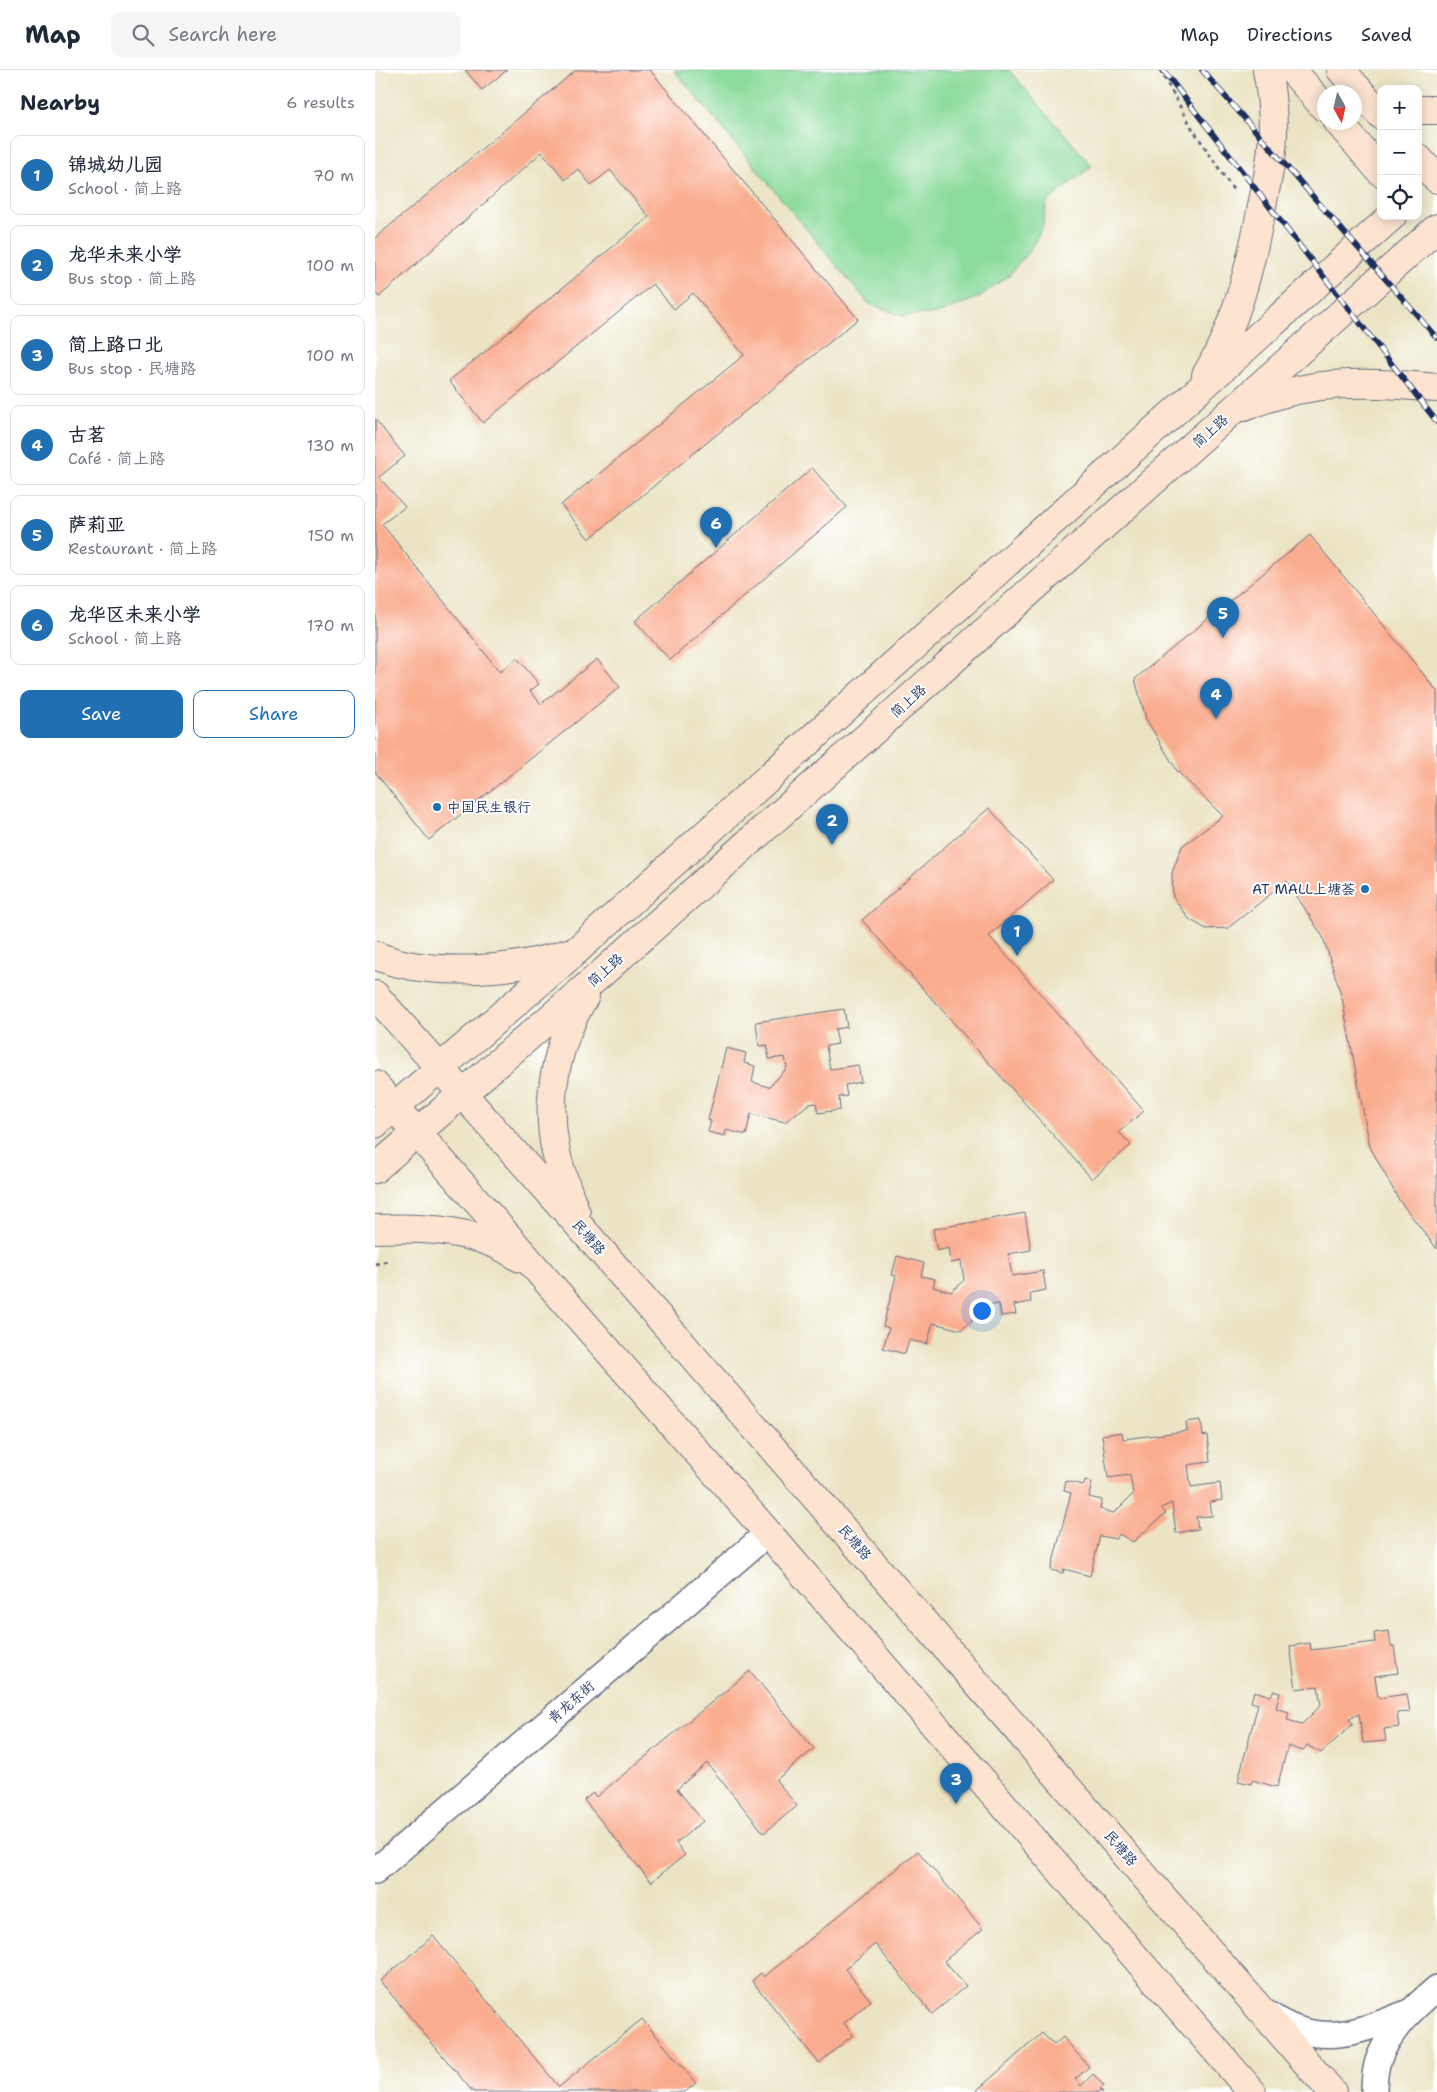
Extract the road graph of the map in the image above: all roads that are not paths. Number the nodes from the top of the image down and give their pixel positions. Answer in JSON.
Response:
{"nodes":[{"id":1,"x":1267,"y":70,"type":"edge"},
{"id":2,"x":1292,"y":70,"type":"edge"},
{"id":3,"x":1341,"y":70,"type":"edge"},
{"id":4,"x":1317,"y":99,"type":"edge"},
{"id":5,"x":1375,"y":105,"type":"edge"},
{"id":6,"x":1422,"y":110,"type":"edge"},
{"id":7,"x":1437,"y":110,"type":"edge"},
{"id":8,"x":1345,"y":130,"type":"edge"},
{"id":9,"x":1377,"y":167,"type":"edge"},
{"id":10,"x":1388,"y":220,"type":"edge"},
{"id":11,"x":1431,"y":228,"type":"edge"},
{"id":12,"x":1437,"y":388,"type":"edge"},
{"id":13,"x":1188,"y":400,"type":"junction"},
{"id":14,"x":1227,"y":416,"type":"junction"},
{"id":15,"x":577,"y":950,"type":"junction"},
{"id":16,"x":375,"y":956,"type":"edge"},
{"id":17,"x":601,"y":974,"type":"junction"},
{"id":18,"x":375,"y":995,"type":"edge"},
{"id":19,"x":440,"y":1068,"type":"junction"},
{"id":20,"x":375,"y":1085,"type":"edge"},
{"id":21,"x":464,"y":1094,"type":"junction"},
{"id":22,"x":385,"y":1115,"type":"edge"},
{"id":23,"x":417,"y":1133,"type":"junction"},
{"id":24,"x":375,"y":1170,"type":"edge"},
{"id":25,"x":375,"y":1229,"type":"edge"},
{"id":26,"x":590,"y":1238,"type":"junction"},
{"id":27,"x":543,"y":1275,"type":"junction"},
{"id":28,"x":768,"y":1533,"type":"junction"},
{"id":29,"x":375,"y":1871,"type":"edge"},
{"id":30,"x":1437,"y":1988,"type":"edge"},
{"id":31,"x":1261,"y":2009,"type":"junction"},
{"id":32,"x":1409,"y":2012,"type":"junction"},
{"id":33,"x":1252,"y":2092,"type":"edge"},
{"id":34,"x":1332,"y":2092,"type":"edge"},
{"id":35,"x":1374,"y":2092,"type":"edge"}],
"edges":[{"from":1,"to":13,"type":"main road"},
{"from":2,"to":4,"type":"main road"},
{"from":3,"to":5,"type":"main road"},
{"from":6,"to":7,"type":"main road"},
{"from":8,"to":9,"type":"main road"},
{"from":10,"to":13,"type":"main road"},
{"from":11,"to":14,"type":"main road","name":"简上路"},
{"from":12,"to":14,"type":"main road"},
{"from":13,"to":15,"type":"main road"},
{"from":14,"to":17,"type":"main road","name":"简上路"},
{"from":15,"to":16,"type":"main road"},
{"from":15,"to":19,"type":"main road"},
{"from":17,"to":21,"type":"main road","name":"简上路"},
{"from":17,"to":26,"type":"main road"},
{"from":18,"to":19,"type":"main road","name":"民塘路"},
{"from":19,"to":21,"type":"main road","name":"民塘路"},
{"from":19,"to":22,"type":"main road"},
{"from":20,"to":22,"type":"main road"},
{"from":21,"to":23,"type":"main road","name":"简上路"},
{"from":21,"to":26,"type":"main road","name":"民塘路"},
{"from":22,"to":23,"type":"main road"},
{"from":23,"to":24,"type":"main road","name":"简上路"},
{"from":23,"to":27,"type":"main road"},
{"from":25,"to":27,"type":"main road"},
{"from":26,"to":31,"type":"main road","name":"民塘路"},
{"from":27,"to":28,"type":"main road"},
{"from":28,"to":29,"type":"street","name":"青龙东街"},
{"from":28,"to":33,"type":"main road"},
{"from":30,"to":32,"type":"street"},
{"from":31,"to":32,"type":"street"},
{"from":31,"to":34,"type":"main road","name":"民塘路"},
{"from":32,"to":35,"type":"street"}]}
